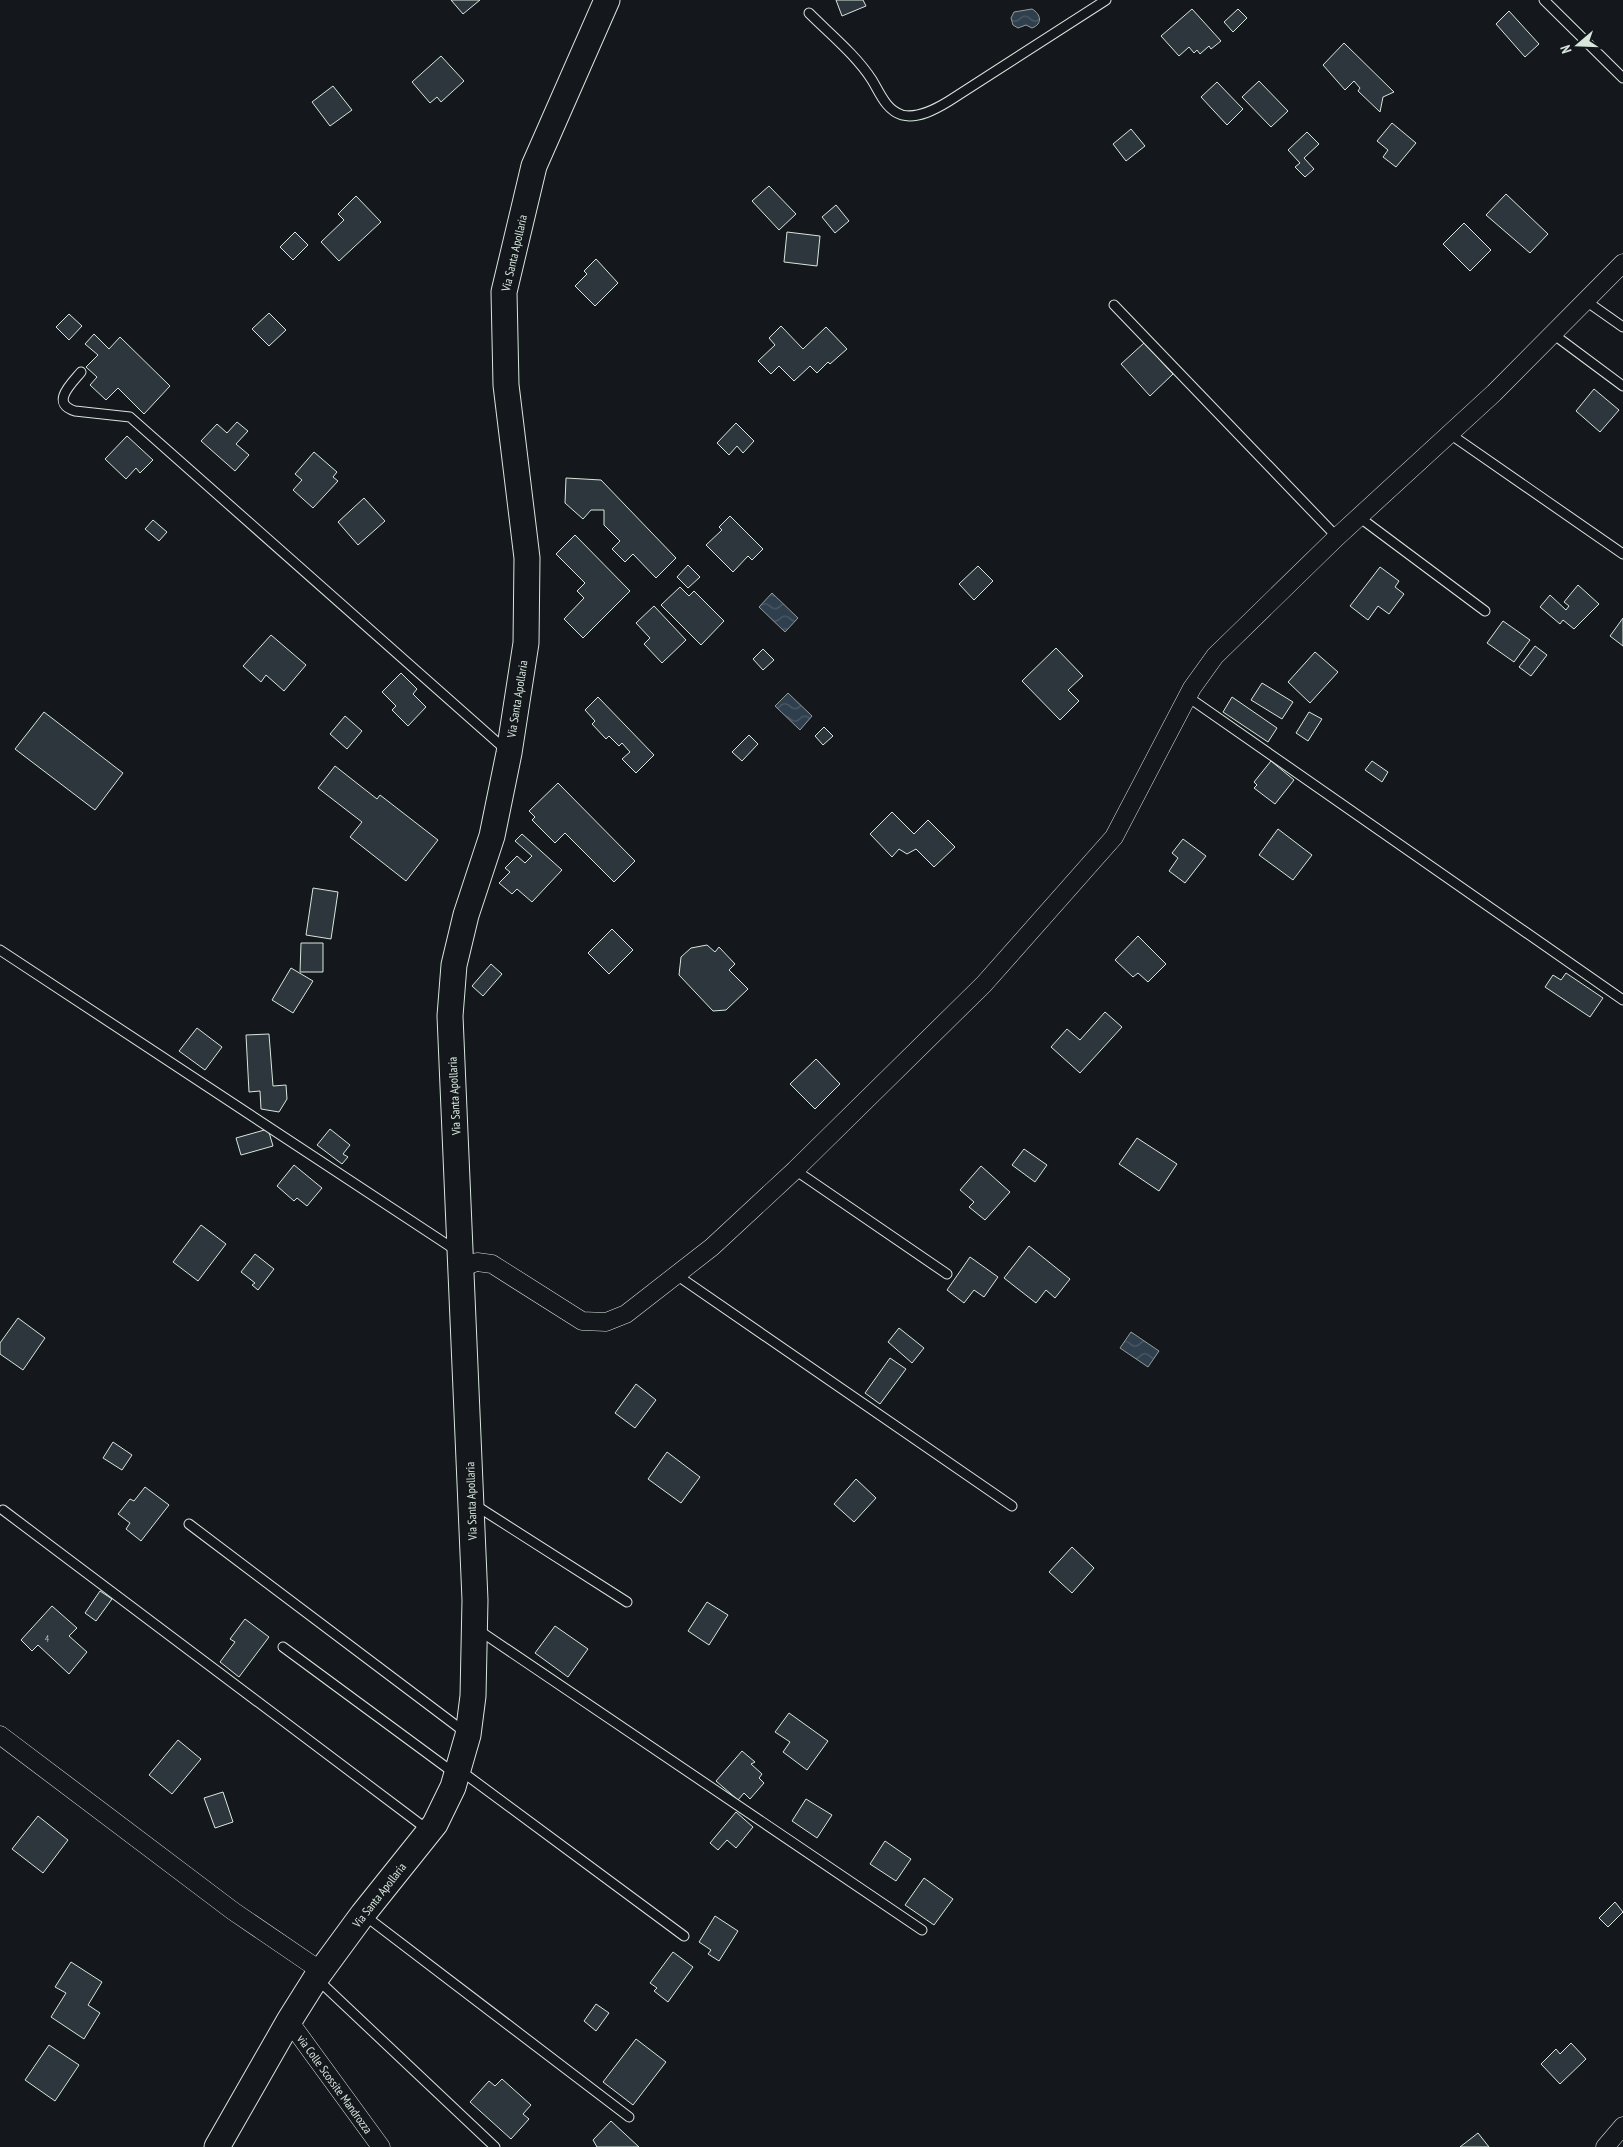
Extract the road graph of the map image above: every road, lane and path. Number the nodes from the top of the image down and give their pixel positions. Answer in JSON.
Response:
{"nodes":[{"id":1,"x":607,"y":0,"type":"edge"},
{"id":2,"x":1106,"y":0,"type":"edge"},
{"id":3,"x":1544,"y":0,"type":"edge"},
{"id":4,"x":809,"y":13,"type":"dead end"},
{"id":5,"x":1623,"y":78,"type":"edge"},
{"id":6,"x":1623,"y":264,"type":"edge"},
{"id":7,"x":1586,"y":301,"type":"junction"},
{"id":8,"x":1114,"y":305,"type":"dead end"},
{"id":9,"x":1623,"y":327,"type":"edge"},
{"id":10,"x":1553,"y":334,"type":"junction"},
{"id":11,"x":81,"y":372,"type":"dead end"},
{"id":12,"x":1623,"y":386,"type":"edge"},
{"id":13,"x":1450,"y":434,"type":"junction"},
{"id":14,"x":1359,"y":517,"type":"junction"},
{"id":15,"x":1337,"y":537,"type":"junction"},
{"id":16,"x":1623,"y":554,"type":"edge"},
{"id":17,"x":1485,"y":611,"type":"dead end"},
{"id":18,"x":1188,"y":697,"type":"junction"},
{"id":19,"x":509,"y":752,"type":"junction"},
{"id":20,"x":0,"y":950,"type":"edge"},
{"id":21,"x":1623,"y":1000,"type":"edge"},
{"id":22,"x":795,"y":1170,"type":"junction"},
{"id":23,"x":462,"y":1261,"type":"junction"},
{"id":24,"x":946,"y":1274,"type":"dead end"},
{"id":25,"x":678,"y":1276,"type":"junction"},
{"id":26,"x":471,"y":1502,"type":"junction"},
{"id":27,"x":1012,"y":1506,"type":"dead end"},
{"id":28,"x":2,"y":1510,"type":"dead end"},
{"id":29,"x":188,"y":1524,"type":"dead end"},
{"id":30,"x":627,"y":1602,"type":"dead end"},
{"id":31,"x":474,"y":1627,"type":"junction"},
{"id":32,"x":283,"y":1647,"type":"dead end"},
{"id":33,"x":468,"y":1734,"type":"junction"},
{"id":34,"x":0,"y":1735,"type":"edge"},
{"id":35,"x":458,"y":1772,"type":"junction"},
{"id":36,"x":430,"y":1831,"type":"junction"},
{"id":37,"x":363,"y":1914,"type":"junction"},
{"id":38,"x":922,"y":1930,"type":"dead end"},
{"id":39,"x":684,"y":1936,"type":"dead end"},
{"id":40,"x":319,"y":1974,"type":"junction"},
{"id":41,"x":289,"y":2020,"type":"junction"},
{"id":42,"x":628,"y":2117,"type":"dead end"},
{"id":43,"x":1623,"y":2126,"type":"edge"},
{"id":44,"x":217,"y":2147,"type":"edge"},
{"id":45,"x":382,"y":2147,"type":"edge"},
{"id":46,"x":495,"y":2147,"type":"edge"},
{"id":47,"x":1605,"y":2147,"type":"edge"}],
"edges":[{"from":1,"to":19,"type":"street","name":"Via Santa Apollaria"},
{"from":2,"to":4,"type":"lane"},
{"from":3,"to":5,"type":"lane"},
{"from":6,"to":7,"type":"street"},
{"from":7,"to":9,"type":"lane"},
{"from":7,"to":10,"type":"street"},
{"from":8,"to":15,"type":"lane"},
{"from":10,"to":12,"type":"lane"},
{"from":10,"to":13,"type":"street"},
{"from":11,"to":19,"type":"lane"},
{"from":13,"to":14,"type":"street"},
{"from":13,"to":16,"type":"lane"},
{"from":14,"to":15,"type":"street"},
{"from":14,"to":17,"type":"lane"},
{"from":15,"to":18,"type":"street"},
{"from":18,"to":21,"type":"lane"},
{"from":18,"to":22,"type":"street"},
{"from":19,"to":23,"type":"street","name":"Via Santa Apollaria"},
{"from":20,"to":23,"type":"lane"},
{"from":22,"to":24,"type":"lane"},
{"from":22,"to":25,"type":"street"},
{"from":23,"to":25,"type":"street"},
{"from":23,"to":26,"type":"street","name":"Via Santa Apollaria"},
{"from":25,"to":27,"type":"lane"},
{"from":26,"to":30,"type":"lane"},
{"from":26,"to":31,"type":"street","name":"Via Santa Apollaria"},
{"from":28,"to":36,"type":"lane"},
{"from":29,"to":33,"type":"lane"},
{"from":31,"to":33,"type":"street","name":"Via Santa Apollaria"},
{"from":31,"to":38,"type":"lane"},
{"from":32,"to":35,"type":"lane"},
{"from":33,"to":35,"type":"street","name":"Via Santa Apollaria"},
{"from":34,"to":40,"type":"street"},
{"from":35,"to":36,"type":"street","name":"Via Santa Apollaria"},
{"from":35,"to":39,"type":"lane"},
{"from":36,"to":37,"type":"street","name":"Via Santa Apollaria"},
{"from":37,"to":40,"type":"street","name":"Via Santa Apollaria"},
{"from":37,"to":42,"type":"lane"},
{"from":40,"to":41,"type":"street","name":"Via Santa Apollaria"},
{"from":40,"to":46,"type":"lane"},
{"from":41,"to":44,"type":"street","name":"Via Santa Apollaria"},
{"from":41,"to":45,"type":"street","name":"via Colle Scossite Mandrozza"},
{"from":43,"to":47,"type":"street"}]}
